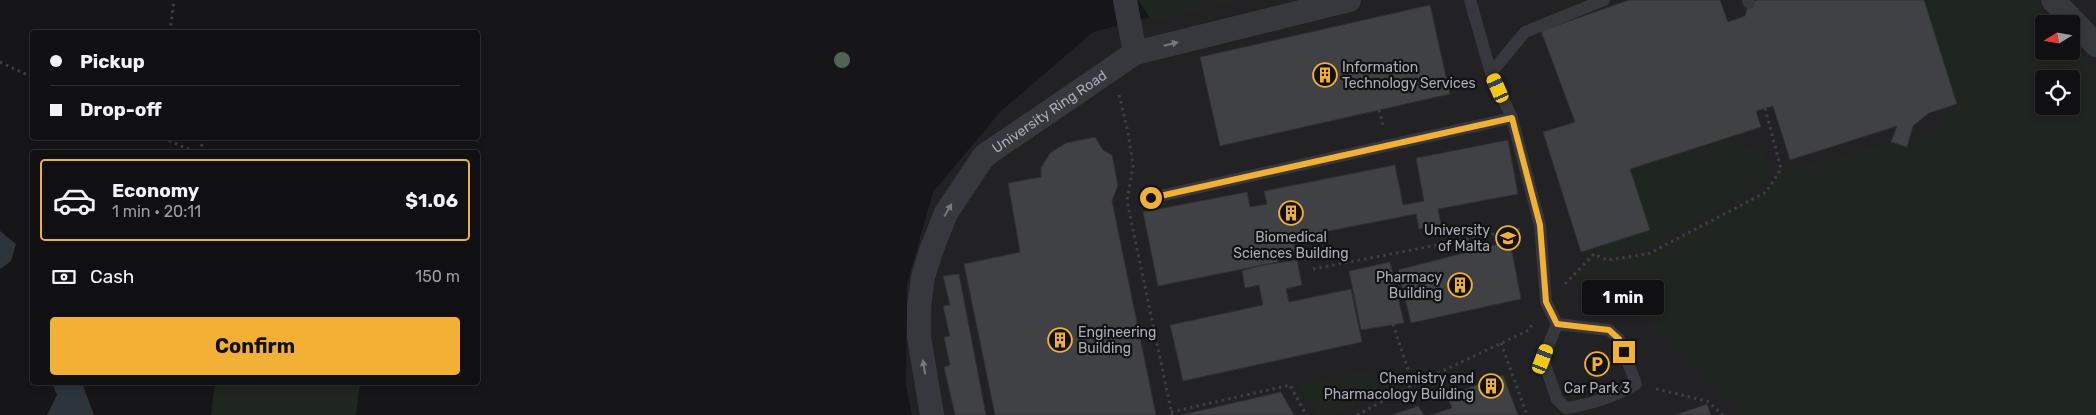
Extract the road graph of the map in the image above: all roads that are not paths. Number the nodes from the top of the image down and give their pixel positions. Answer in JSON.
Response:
{"nodes":[{"id":1,"x":1125,"y":0,"type":"edge"},
{"id":2,"x":1349,"y":0,"type":"edge"},
{"id":3,"x":1470,"y":0,"type":"edge"},
{"id":4,"x":1604,"y":0,"type":"edge"},
{"id":5,"x":2053,"y":0,"type":"edge"},
{"id":6,"x":2096,"y":46,"type":"edge"},
{"id":7,"x":1135,"y":53,"type":"junction"},
{"id":8,"x":1491,"y":73,"type":"junction"},
{"id":9,"x":1512,"y":118,"type":"junction"},
{"id":10,"x":1151,"y":198,"type":"dead end"},
{"id":11,"x":1557,"y":324,"type":"junction"},
{"id":12,"x":932,"y":415,"type":"edge"}],
"edges":[{"from":1,"to":7,"type":"street"},
{"from":7,"to":2,"type":"street","name":"University Ring Road","one_way":true},
{"from":3,"to":8,"type":"lane"},
{"from":4,"to":8,"type":"lane"},
{"from":5,"to":6,"type":"street"},
{"from":12,"to":7,"type":"street","name":"University Ring Road","one_way":true},
{"from":8,"to":9,"type":"lane"},
{"from":9,"to":10,"type":"lane"},
{"from":9,"to":11,"type":"lane"},
{"from":11,"to":11,"type":"lane"}]}
